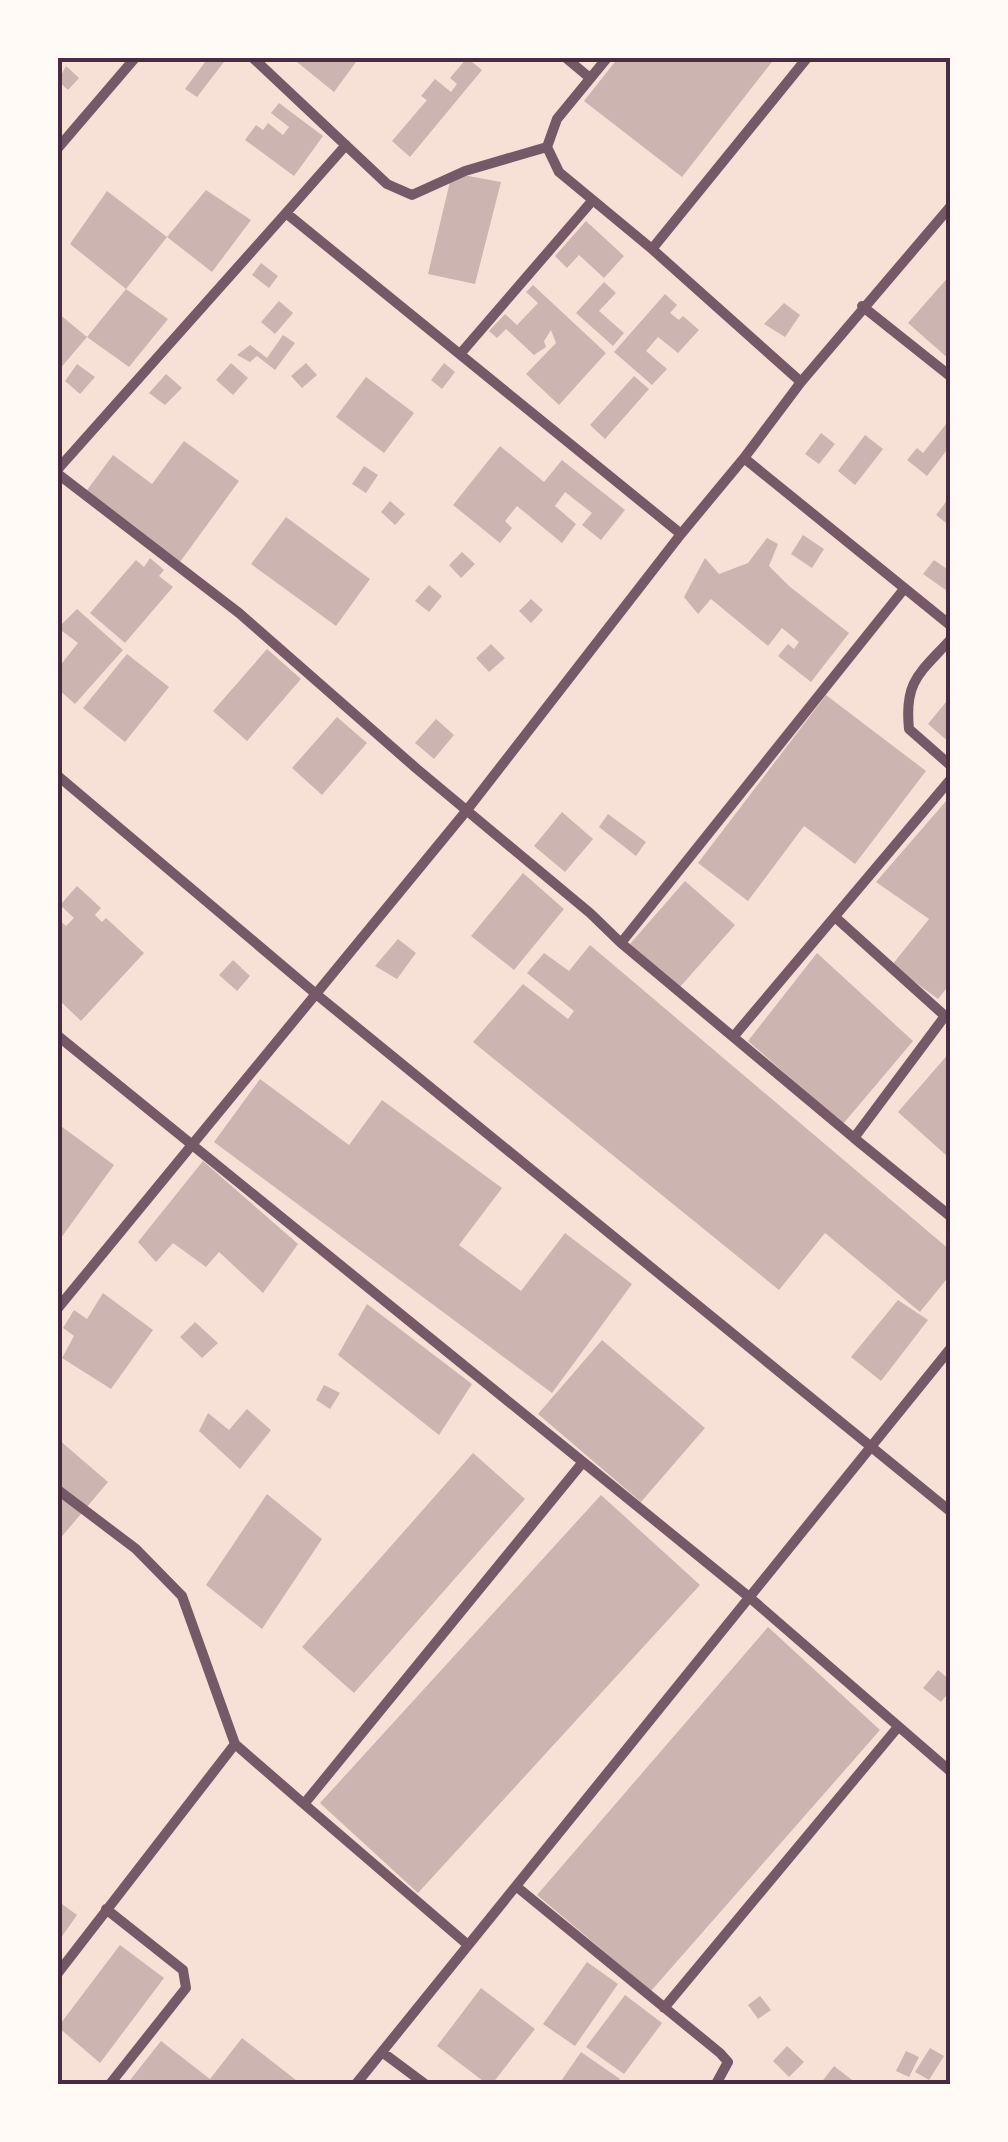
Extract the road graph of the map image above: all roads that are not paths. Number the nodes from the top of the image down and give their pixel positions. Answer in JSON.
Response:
{"nodes":[{"id":1,"x":135,"y":58,"type":"edge"},
{"id":2,"x":253,"y":58,"type":"edge"},
{"id":3,"x":566,"y":58,"type":"edge"},
{"id":4,"x":607,"y":58,"type":"edge"},
{"id":5,"x":807,"y":58,"type":"edge"},
{"id":6,"x":590,"y":78,"type":"junction"},
{"id":7,"x":346,"y":145,"type":"junction"},
{"id":8,"x":548,"y":147,"type":"junction"},
{"id":9,"x":58,"y":148,"type":"edge"},
{"id":10,"x":592,"y":201,"type":"junction"},
{"id":11,"x":950,"y":206,"type":"edge"},
{"id":12,"x":286,"y":213,"type":"junction"},
{"id":13,"x":652,"y":250,"type":"junction"},
{"id":14,"x":862,"y":306,"type":"junction"},
{"id":15,"x":461,"y":353,"type":"junction"},
{"id":16,"x":950,"y":376,"type":"edge"},
{"id":17,"x":801,"y":382,"type":"junction"},
{"id":18,"x":744,"y":458,"type":"junction"},
{"id":19,"x":58,"y":472,"type":"edge"},
{"id":20,"x":680,"y":534,"type":"junction"},
{"id":21,"x":904,"y":589,"type":"junction"},
{"id":22,"x":950,"y":625,"type":"edge"},
{"id":23,"x":950,"y":640,"type":"edge"},
{"id":24,"x":950,"y":765,"type":"edge"},
{"id":25,"x":58,"y":776,"type":"edge"},
{"id":26,"x":950,"y":780,"type":"edge"},
{"id":27,"x":467,"y":810,"type":"junction"},
{"id":28,"x":835,"y":917,"type":"junction"},
{"id":29,"x":621,"y":944,"type":"junction"},
{"id":30,"x":316,"y":994,"type":"junction"},
{"id":31,"x":949,"y":1015,"type":"edge"},
{"id":32,"x":58,"y":1036,"type":"edge"},
{"id":33,"x":734,"y":1036,"type":"junction"},
{"id":34,"x":854,"y":1138,"type":"junction"},
{"id":35,"x":193,"y":1142,"type":"junction"},
{"id":36,"x":950,"y":1216,"type":"edge"},
{"id":37,"x":58,"y":1308,"type":"edge"},
{"id":38,"x":950,"y":1349,"type":"edge"},
{"id":39,"x":871,"y":1446,"type":"junction"},
{"id":40,"x":584,"y":1462,"type":"junction"},
{"id":41,"x":58,"y":1490,"type":"edge"},
{"id":42,"x":950,"y":1511,"type":"edge"},
{"id":43,"x":750,"y":1597,"type":"junction"},
{"id":44,"x":898,"y":1727,"type":"junction"},
{"id":45,"x":235,"y":1744,"type":"junction"},
{"id":46,"x":950,"y":1771,"type":"edge"},
{"id":47,"x":304,"y":1804,"type":"junction"},
{"id":48,"x":517,"y":1886,"type":"junction"},
{"id":49,"x":106,"y":1908,"type":"junction"},
{"id":50,"x":468,"y":1945,"type":"junction"},
{"id":51,"x":58,"y":1973,"type":"edge"},
{"id":52,"x":664,"y":2008,"type":"junction"},
{"id":53,"x":382,"y":2052,"type":"junction"},
{"id":54,"x":110,"y":2084,"type":"edge"},
{"id":55,"x":356,"y":2084,"type":"edge"},
{"id":56,"x":425,"y":2084,"type":"edge"},
{"id":57,"x":716,"y":2084,"type":"edge"}],
"edges":[{"from":1,"to":9,"type":"street"},
{"from":2,"to":7,"type":"street"},
{"from":3,"to":6,"type":"street"},
{"from":4,"to":6,"type":"street"},
{"from":5,"to":13,"type":"street"},
{"from":6,"to":8,"type":"street"},
{"from":7,"to":8,"type":"street"},
{"from":7,"to":12,"type":"street"},
{"from":8,"to":10,"type":"street"},
{"from":10,"to":13,"type":"street"},
{"from":10,"to":15,"type":"street"},
{"from":11,"to":14,"type":"street"},
{"from":12,"to":15,"type":"street"},
{"from":12,"to":19,"type":"street"},
{"from":13,"to":17,"type":"street"},
{"from":14,"to":16,"type":"street"},
{"from":14,"to":17,"type":"street"},
{"from":15,"to":20,"type":"street"},
{"from":17,"to":18,"type":"street"},
{"from":18,"to":20,"type":"street"},
{"from":18,"to":21,"type":"street"},
{"from":19,"to":27,"type":"street"},
{"from":20,"to":27,"type":"street"},
{"from":21,"to":22,"type":"street"},
{"from":21,"to":29,"type":"street"},
{"from":23,"to":24,"type":"street"},
{"from":25,"to":30,"type":"street"},
{"from":26,"to":28,"type":"street"},
{"from":27,"to":29,"type":"street"},
{"from":27,"to":30,"type":"street"},
{"from":28,"to":31,"type":"street"},
{"from":28,"to":33,"type":"street"},
{"from":29,"to":33,"type":"street"},
{"from":30,"to":35,"type":"street"},
{"from":30,"to":39,"type":"street"},
{"from":31,"to":34,"type":"street"},
{"from":32,"to":35,"type":"street"},
{"from":33,"to":34,"type":"street"},
{"from":34,"to":36,"type":"street"},
{"from":35,"to":37,"type":"street"},
{"from":35,"to":40,"type":"street"},
{"from":38,"to":39,"type":"street"},
{"from":39,"to":42,"type":"street"},
{"from":39,"to":43,"type":"street"},
{"from":40,"to":43,"type":"street"},
{"from":40,"to":47,"type":"street"},
{"from":41,"to":45,"type":"street"},
{"from":43,"to":44,"type":"street"},
{"from":43,"to":48,"type":"street"},
{"from":44,"to":46,"type":"street"},
{"from":44,"to":52,"type":"street"},
{"from":45,"to":47,"type":"street"},
{"from":45,"to":49,"type":"street"},
{"from":47,"to":50,"type":"street"},
{"from":48,"to":50,"type":"street"},
{"from":48,"to":52,"type":"street"},
{"from":49,"to":51,"type":"street"},
{"from":49,"to":54,"type":"street"},
{"from":50,"to":53,"type":"street"},
{"from":52,"to":57,"type":"street"},
{"from":53,"to":55,"type":"street"},
{"from":53,"to":56,"type":"street"}]}
